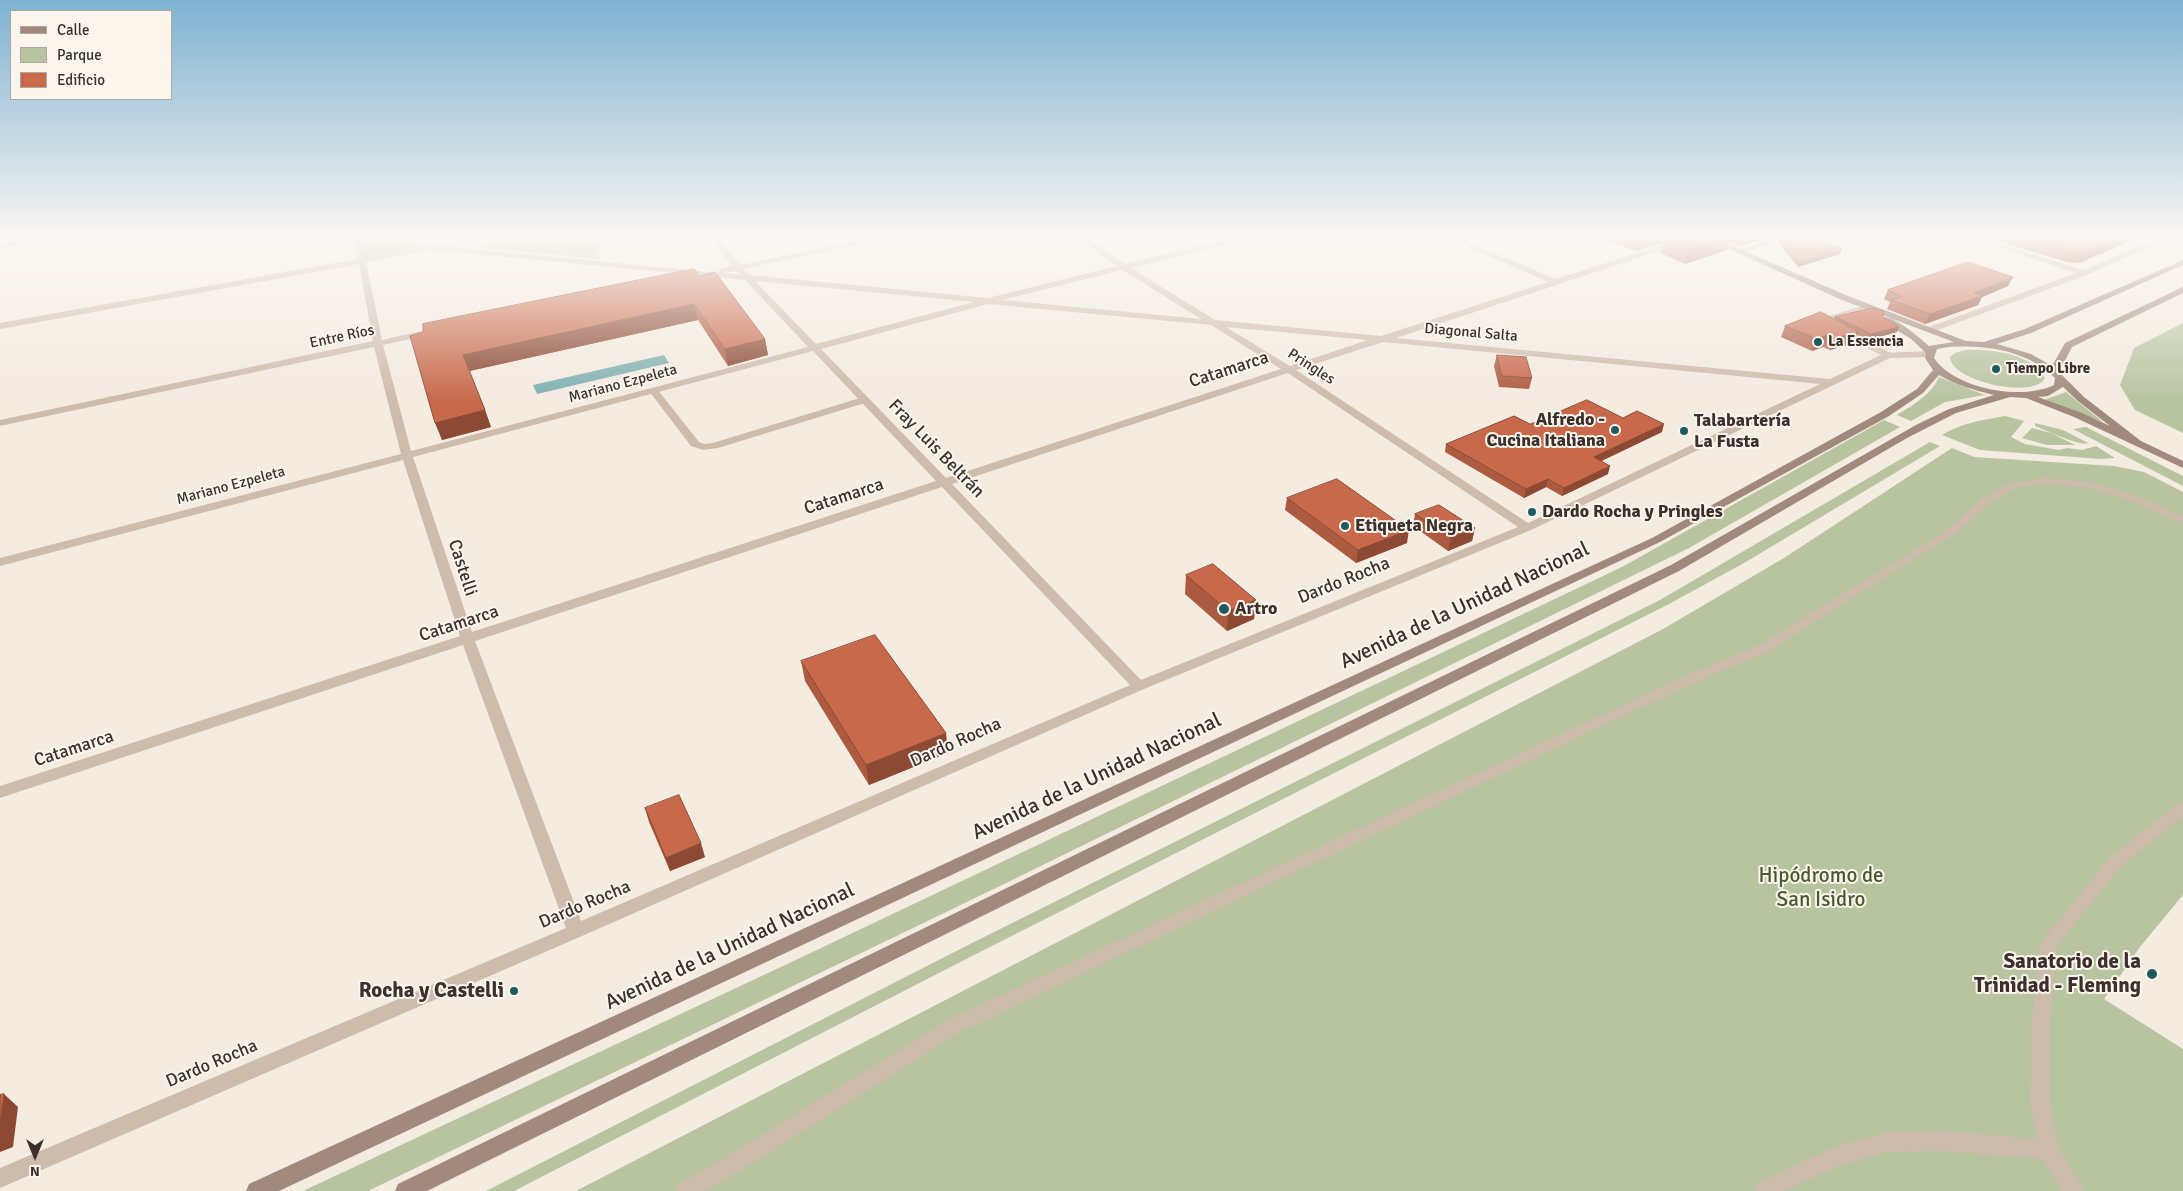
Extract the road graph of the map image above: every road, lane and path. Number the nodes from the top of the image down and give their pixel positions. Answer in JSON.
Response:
{"nodes":[{"id":1,"x":194,"y":291,"type":"edge"},
{"id":2,"x":368,"y":291,"type":"edge"},
{"id":3,"x":760,"y":291,"type":"edge"},
{"id":4,"x":879,"y":291,"type":"edge"},
{"id":5,"x":1031,"y":291,"type":"edge"},
{"id":6,"x":1161,"y":291,"type":"edge"},
{"id":7,"x":1529,"y":291,"type":"edge"},
{"id":8,"x":1828,"y":291,"type":"edge"},
{"id":9,"x":2036,"y":291,"type":"edge"},
{"id":10,"x":2119,"y":291,"type":"edge"},
{"id":11,"x":2182,"y":291,"type":"edge"},
{"id":12,"x":1845,"y":298,"type":"junction"},
{"id":13,"x":988,"y":301,"type":"junction"},
{"id":14,"x":1864,"y":308,"type":"junction"},
{"id":15,"x":1215,"y":323,"type":"junction"},
{"id":16,"x":0,"y":326,"type":"edge"},
{"id":17,"x":1932,"y":329,"type":"junction"},
{"id":18,"x":435,"y":331,"type":"edge"},
{"id":19,"x":1380,"y":339,"type":"junction"},
{"id":20,"x":378,"y":343,"type":"junction"},
{"id":21,"x":1966,"y":343,"type":"junction"},
{"id":22,"x":1984,"y":345,"type":"junction"},
{"id":23,"x":814,"y":347,"type":"junction"},
{"id":24,"x":1929,"y":352,"type":"junction"},
{"id":25,"x":1888,"y":355,"type":"junction"},
{"id":26,"x":1288,"y":369,"type":"junction"},
{"id":27,"x":1938,"y":370,"type":"junction"},
{"id":28,"x":2056,"y":376,"type":"junction"},
{"id":29,"x":1829,"y":382,"type":"junction"},
{"id":30,"x":654,"y":392,"type":"junction"},
{"id":31,"x":2008,"y":395,"type":"junction"},
{"id":32,"x":2026,"y":396,"type":"junction"},
{"id":33,"x":864,"y":400,"type":"junction"},
{"id":34,"x":0,"y":423,"type":"edge"},
{"id":35,"x":2136,"y":441,"type":"junction"},
{"id":36,"x":407,"y":455,"type":"junction"},
{"id":37,"x":2183,"y":465,"type":"edge"},
{"id":38,"x":944,"y":482,"type":"junction"},
{"id":39,"x":2183,"y":520,"type":"edge"},
{"id":40,"x":1527,"y":528,"type":"junction"},
{"id":41,"x":0,"y":562,"type":"edge"},
{"id":42,"x":468,"y":640,"type":"junction"},
{"id":43,"x":1139,"y":686,"type":"junction"},
{"id":44,"x":0,"y":792,"type":"edge"},
{"id":45,"x":2183,"y":808,"type":"edge"},
{"id":46,"x":576,"y":932,"type":"junction"},
{"id":47,"x":2048,"y":1150,"type":"junction"},
{"id":48,"x":0,"y":1178,"type":"edge"},
{"id":49,"x":256,"y":1191,"type":"edge"},
{"id":50,"x":405,"y":1191,"type":"edge"},
{"id":51,"x":685,"y":1191,"type":"edge"},
{"id":52,"x":1763,"y":1191,"type":"edge"},
{"id":53,"x":2075,"y":1191,"type":"edge"}],
"edges":[{"from":1,"to":16,"type":"street"},
{"from":2,"to":20,"type":"street","name":"Castelli"},
{"from":3,"to":23,"type":"street","name":"Fray Luis Beltrán"},
{"from":4,"to":13,"type":"street","name":"Diagonal Salta"},
{"from":5,"to":13,"type":"street","name":"Mariano Ezpeleta"},
{"from":6,"to":15,"type":"street","name":"Pringles"},
{"from":7,"to":19,"type":"street","name":"Catamarca"},
{"from":8,"to":12,"type":"main road"},
{"from":9,"to":17,"type":"street"},
{"from":10,"to":22,"type":"main road"},
{"from":11,"to":28,"type":"main road"},
{"from":12,"to":14,"type":"main road"},
{"from":12,"to":17,"type":"main road"},
{"from":13,"to":15,"type":"street","name":"Diagonal Salta"},
{"from":13,"to":23,"type":"street","name":"Mariano Ezpeleta"},
{"from":14,"to":24,"type":"main road"},
{"from":14,"to":25,"type":"street"},
{"from":15,"to":19,"type":"street","name":"Diagonal Salta"},
{"from":15,"to":26,"type":"street","name":"Pringles"},
{"from":17,"to":21,"type":"main road"},
{"from":18,"to":20,"type":"street","name":"Entre Ríos"},
{"from":19,"to":26,"type":"street","name":"Catamarca"},
{"from":19,"to":29,"type":"street","name":"Diagonal Salta"},
{"from":20,"to":34,"type":"street","name":"Entre Ríos"},
{"from":20,"to":36,"type":"street","name":"Castelli"},
{"from":21,"to":22,"type":"main road"},
{"from":21,"to":24,"type":"main road"},
{"from":22,"to":28,"type":"main road"},
{"from":23,"to":30,"type":"street","name":"Mariano Ezpeleta"},
{"from":23,"to":33,"type":"street","name":"Fray Luis Beltrán"},
{"from":24,"to":25,"type":"street","name":"Dardo Rocha"},
{"from":24,"to":27,"type":"main road"},
{"from":25,"to":29,"type":"street","name":"Dardo Rocha"},
{"from":26,"to":38,"type":"street","name":"Catamarca"},
{"from":26,"to":40,"type":"street","name":"Pringles"},
{"from":27,"to":31,"type":"main road"},
{"from":27,"to":49,"type":"main road","name":"Avenida de la Unidad Nacional"},
{"from":28,"to":32,"type":"main road"},
{"from":28,"to":35,"type":"main road"},
{"from":29,"to":40,"type":"street","name":"Dardo Rocha"},
{"from":30,"to":33,"type":"street"},
{"from":30,"to":36,"type":"street","name":"Mariano Ezpeleta"},
{"from":31,"to":32,"type":"main road"},
{"from":31,"to":50,"type":"main road"},
{"from":32,"to":35,"type":"main road"},
{"from":33,"to":38,"type":"street","name":"Fray Luis Beltrán"},
{"from":35,"to":37,"type":"main road"},
{"from":36,"to":41,"type":"street","name":"Mariano Ezpeleta"},
{"from":36,"to":42,"type":"street","name":"Castelli"},
{"from":38,"to":42,"type":"street","name":"Catamarca"},
{"from":38,"to":43,"type":"street","name":"Fray Luis Beltrán"},
{"from":39,"to":51,"type":"street"},
{"from":40,"to":43,"type":"street","name":"Dardo Rocha"},
{"from":42,"to":44,"type":"street","name":"Catamarca"},
{"from":42,"to":46,"type":"street","name":"Castelli"},
{"from":43,"to":46,"type":"street","name":"Dardo Rocha"},
{"from":45,"to":47,"type":"street"},
{"from":46,"to":48,"type":"street","name":"Dardo Rocha"},
{"from":47,"to":52,"type":"street"},
{"from":47,"to":53,"type":"street"}]}
